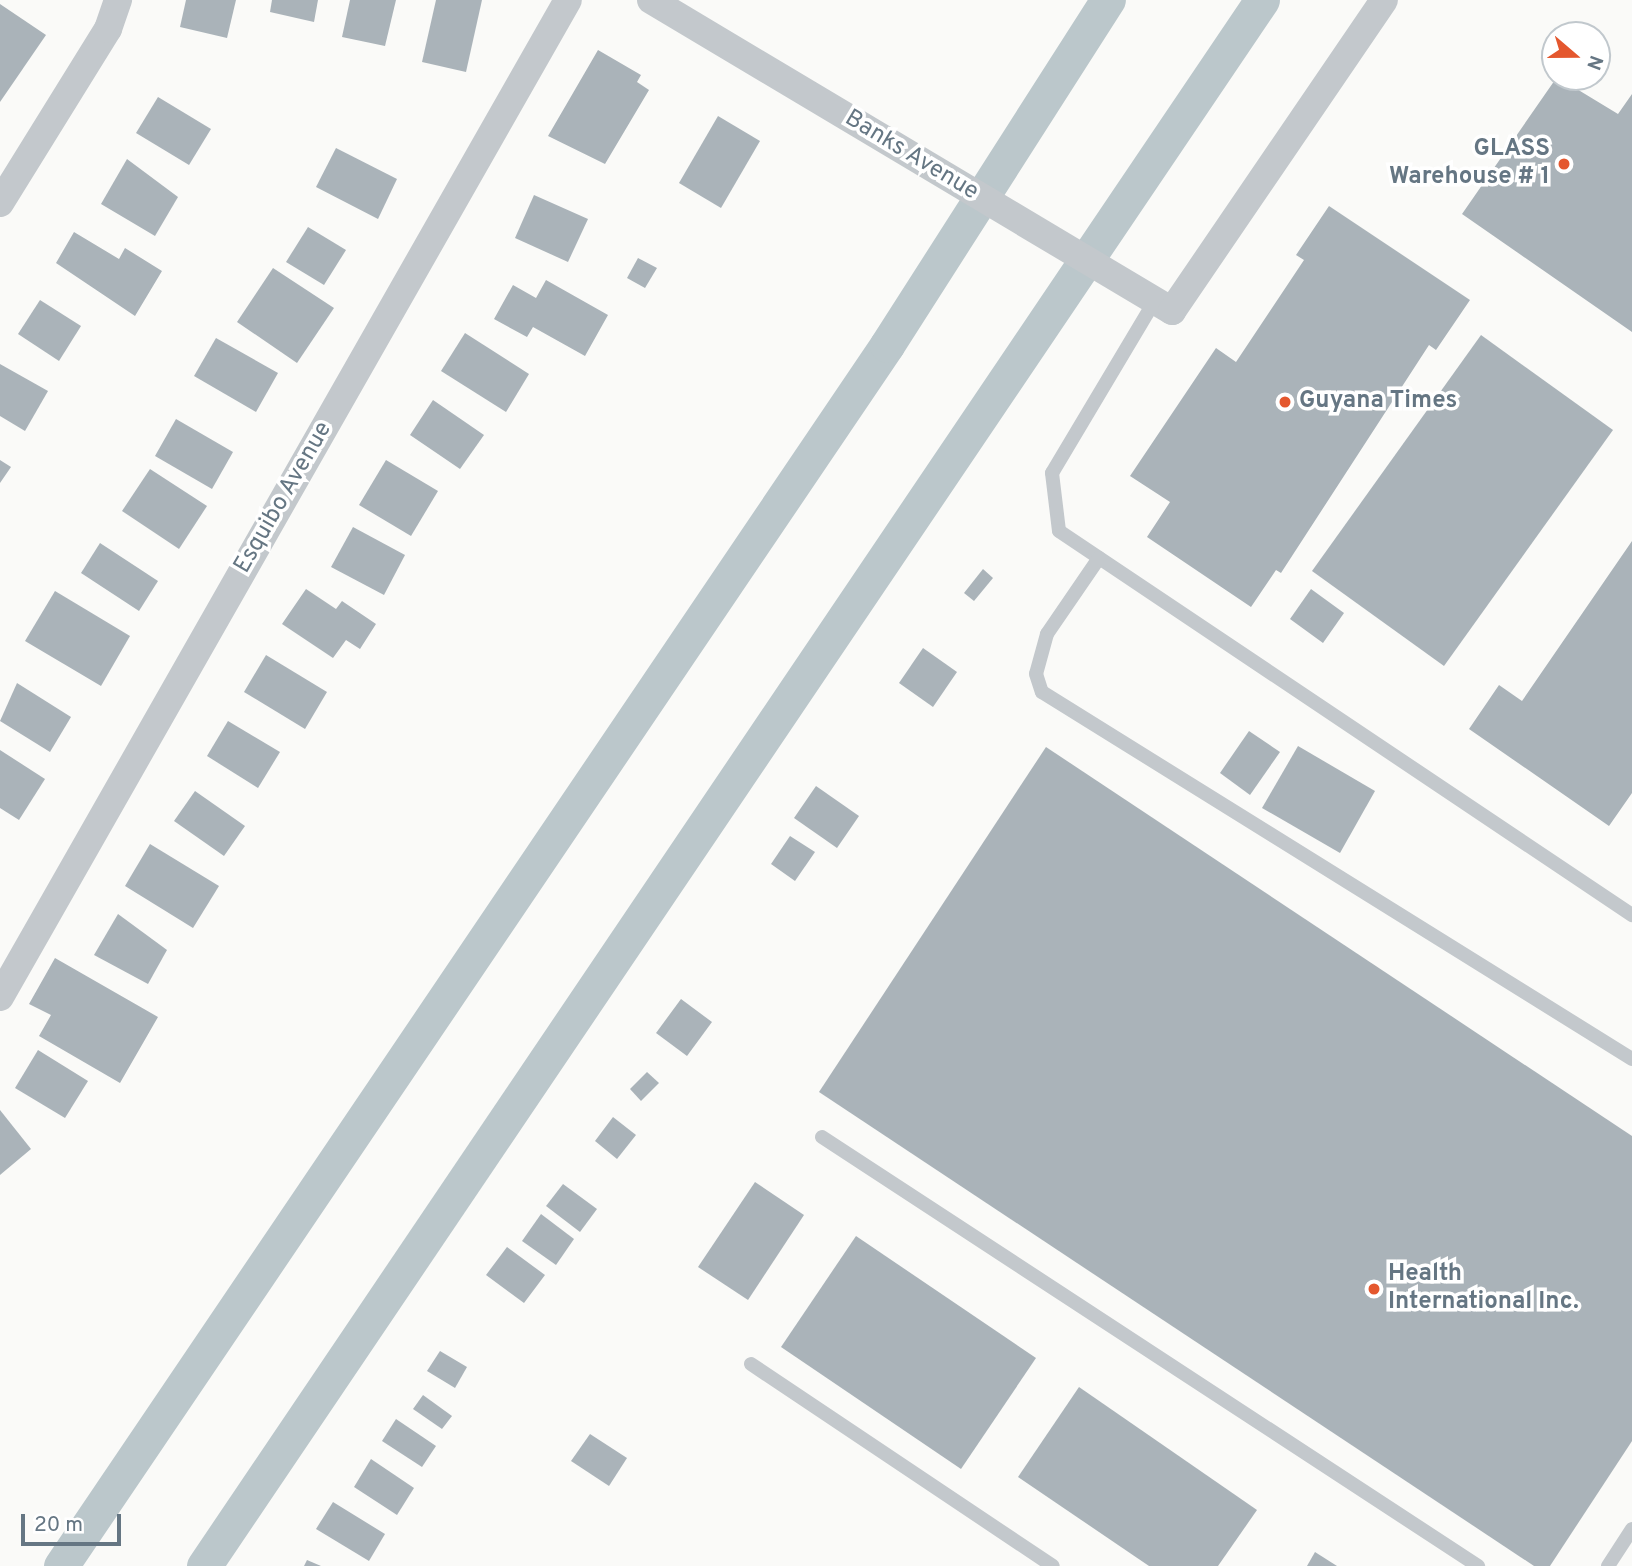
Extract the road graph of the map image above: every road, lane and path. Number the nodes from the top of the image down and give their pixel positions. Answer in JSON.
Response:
{"nodes":[{"id":1,"x":118,"y":0,"type":"edge"},
{"id":2,"x":568,"y":0,"type":"edge"},
{"id":3,"x":651,"y":0,"type":"edge"},
{"id":4,"x":1384,"y":0,"type":"edge"},
{"id":5,"x":1,"y":200,"type":"edge"},
{"id":6,"x":1163,"y":306,"type":"junction"},
{"id":7,"x":1099,"y":558,"type":"junction"},
{"id":8,"x":1632,"y":915,"type":"edge"},
{"id":9,"x":0,"y":996,"type":"edge"},
{"id":10,"x":1632,"y":1059,"type":"edge"},
{"id":11,"x":822,"y":1137,"type":"dead end"},
{"id":12,"x":751,"y":1364,"type":"dead end"},
{"id":13,"x":1632,"y":1529,"type":"edge"},
{"id":14,"x":1053,"y":1566,"type":"edge"},
{"id":15,"x":1478,"y":1566,"type":"edge"},
{"id":16,"x":1608,"y":1566,"type":"edge"}],
"edges":[{"from":1,"to":5,"type":"street"},
{"from":2,"to":9,"type":"street","name":"Esquibo Avenue"},
{"from":3,"to":6,"type":"street","name":"Banks Avenue"},
{"from":4,"to":6,"type":"street"},
{"from":6,"to":7,"type":"lane"},
{"from":7,"to":8,"type":"lane"},
{"from":7,"to":10,"type":"lane"},
{"from":11,"to":15,"type":"lane"},
{"from":12,"to":14,"type":"lane"},
{"from":13,"to":16,"type":"lane"}]}
